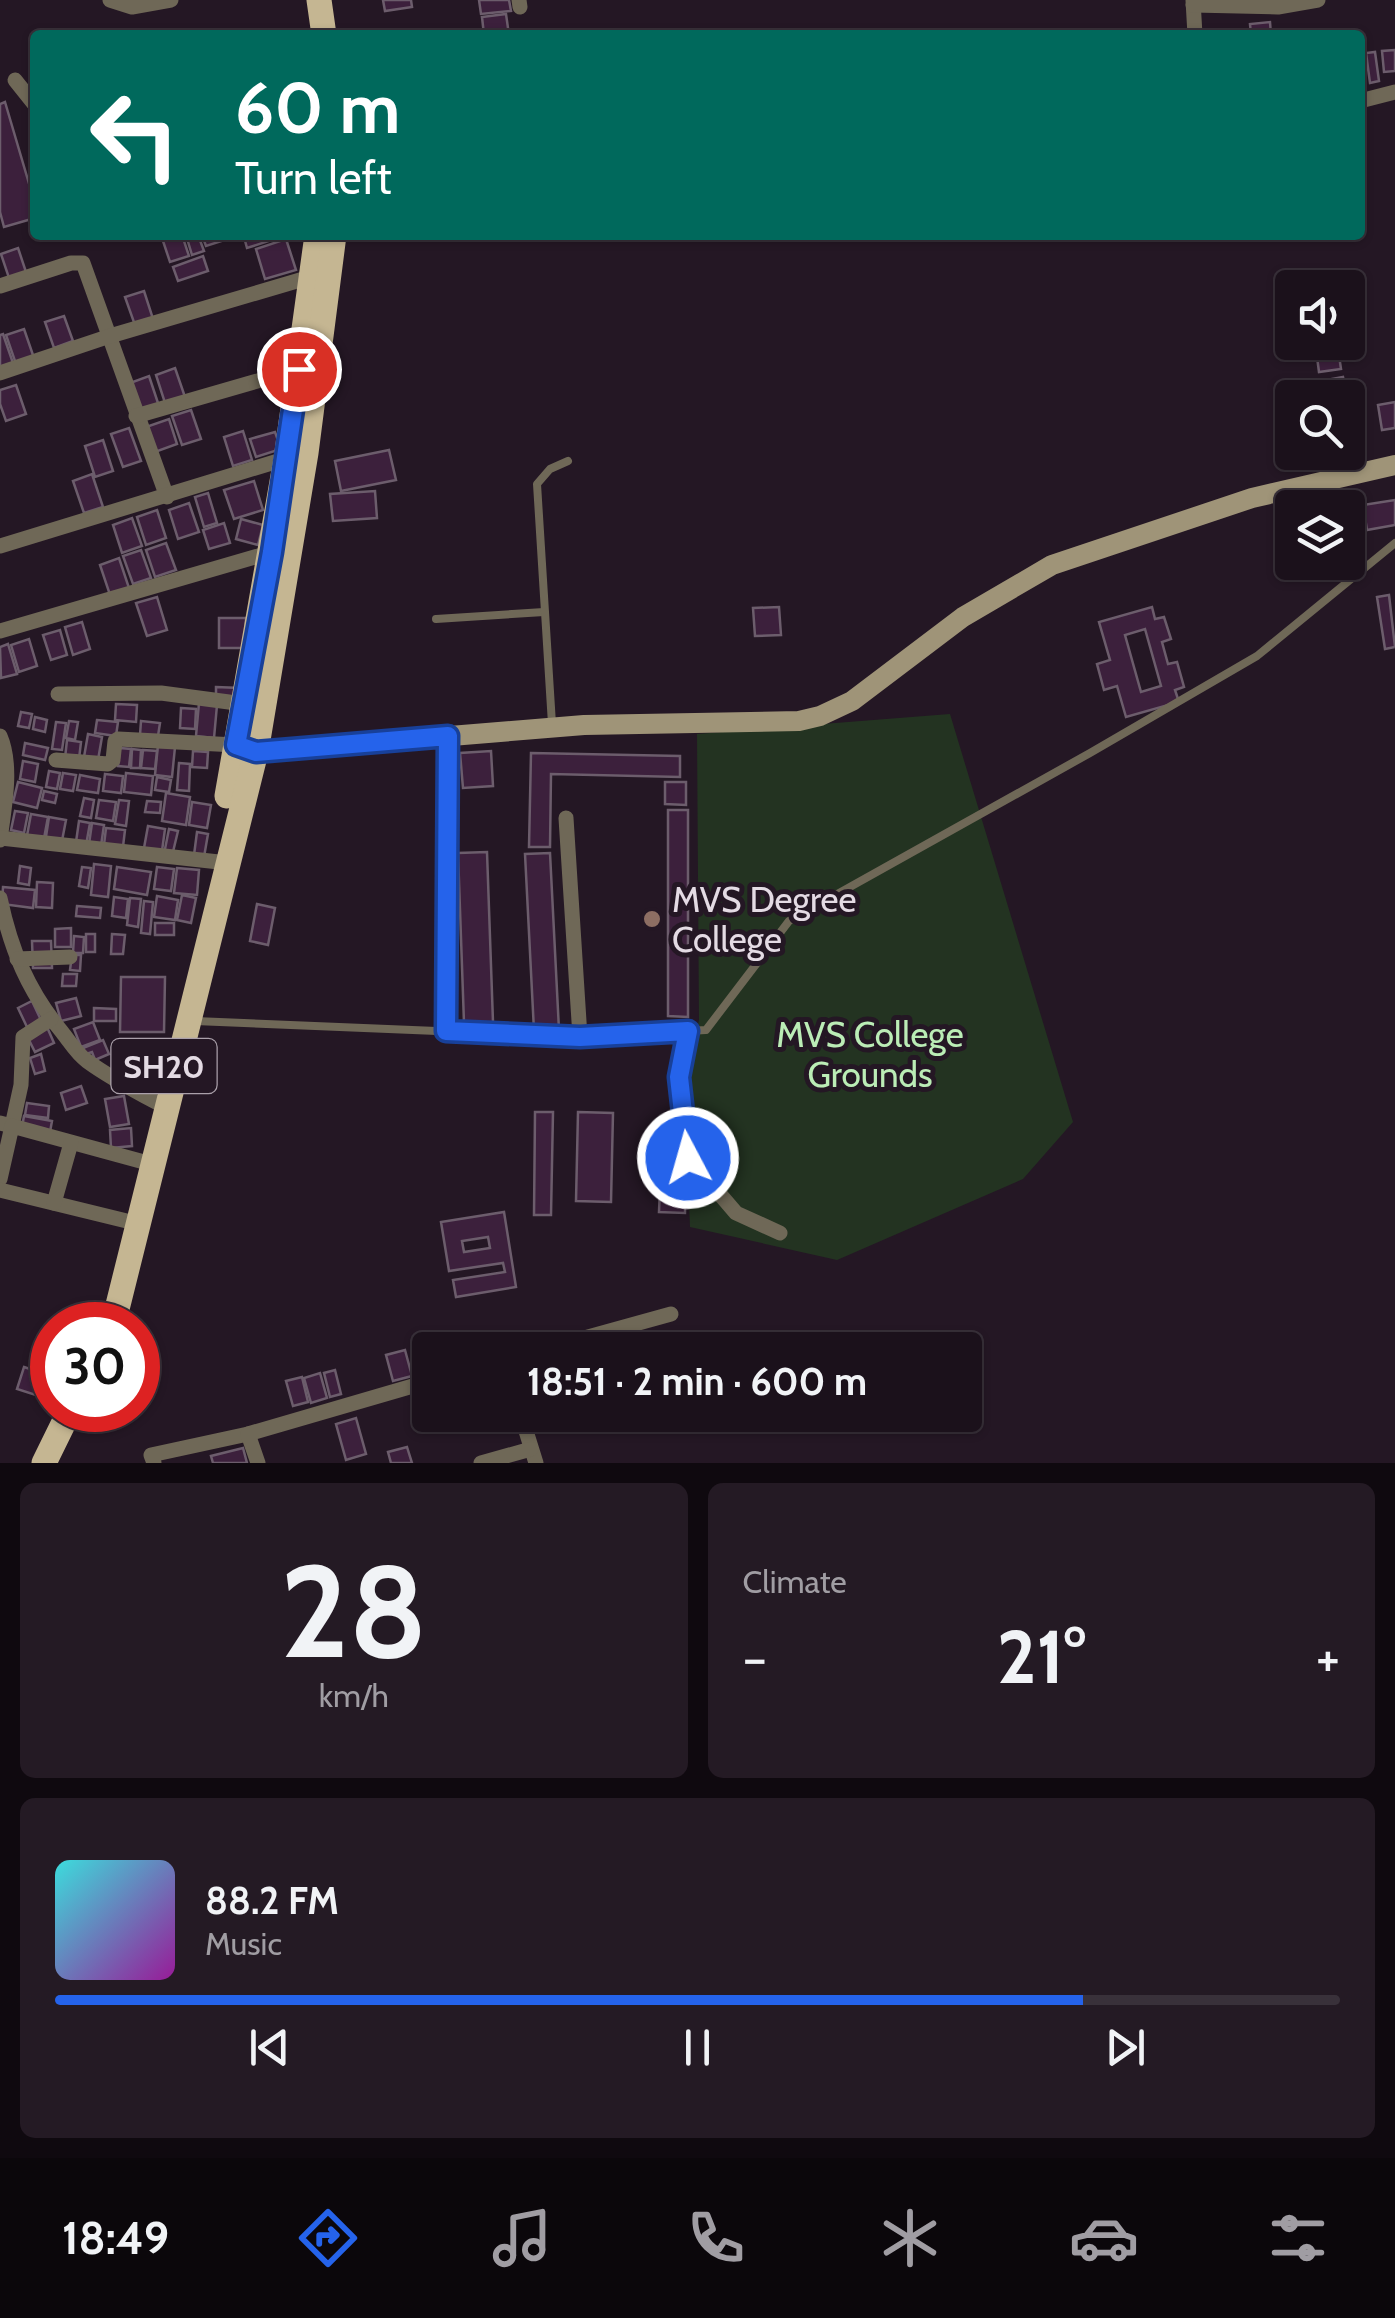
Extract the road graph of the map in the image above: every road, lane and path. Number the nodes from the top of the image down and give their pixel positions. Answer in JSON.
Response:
{"nodes":[{"id":1,"x":110,"y":0,"type":"edge"},
{"id":2,"x":171,"y":0,"type":"edge"},
{"id":3,"x":302,"y":0,"type":"edge"},
{"id":4,"x":319,"y":0,"type":"edge"},
{"id":5,"x":1318,"y":0,"type":"edge"},
{"id":6,"x":1193,"y":2,"type":"edge"},
{"id":7,"x":305,"y":30,"type":"edge"},
{"id":8,"x":323,"y":30,"type":"edge"},
{"id":9,"x":1195,"y":30,"type":"edge"},
{"id":10,"x":15,"y":80,"type":"dead end"},
{"id":11,"x":1395,"y":92,"type":"edge"},
{"id":12,"x":30,"y":100,"type":"edge"},
{"id":13,"x":1365,"y":100,"type":"edge"},
{"id":14,"x":318,"y":240,"type":"edge"},
{"id":15,"x":332,"y":240,"type":"edge"},
{"id":16,"x":321,"y":274,"type":"junction"},
{"id":17,"x":0,"y":286,"type":"edge"},
{"id":18,"x":110,"y":336,"type":"junction"},
{"id":19,"x":299,"y":369,"type":"junction"},
{"id":20,"x":0,"y":373,"type":"edge"},
{"id":21,"x":136,"y":416,"type":"junction"},
{"id":22,"x":296,"y":456,"type":"junction"},
{"id":23,"x":568,"y":461,"type":"dead end"},
{"id":24,"x":1395,"y":465,"type":"edge"},
{"id":25,"x":166,"y":497,"type":"junction"},
{"id":26,"x":2,"y":540,"type":"edge"},
{"id":27,"x":1395,"y":543,"type":"edge"},
{"id":28,"x":272,"y":552,"type":"junction"},
{"id":29,"x":544,"y":612,"type":"junction"},
{"id":30,"x":436,"y":619,"type":"dead end"},
{"id":31,"x":0,"y":631,"type":"edge"},
{"id":32,"x":58,"y":694,"type":"dead end"},
{"id":33,"x":244,"y":704,"type":"junction"},
{"id":34,"x":552,"y":727,"type":"junction"},
{"id":35,"x":0,"y":736,"type":"edge"},
{"id":36,"x":448,"y":736,"type":"junction"},
{"id":37,"x":246,"y":748,"type":"junction"},
{"id":38,"x":56,"y":760,"type":"dead end"},
{"id":39,"x":2,"y":812,"type":"edge"},
{"id":40,"x":566,"y":818,"type":"dead end"},
{"id":41,"x":0,"y":839,"type":"edge"},
{"id":42,"x":221,"y":862,"type":"junction"},
{"id":43,"x":0,"y":898,"type":"edge"},
{"id":44,"x":70,"y":957,"type":"dead end"},
{"id":45,"x":17,"y":959,"type":"junction"},
{"id":46,"x":51,"y":1019,"type":"junction"},
{"id":47,"x":190,"y":1021,"type":"junction"},
{"id":48,"x":446,"y":1031,"type":"junction"},
{"id":49,"x":688,"y":1031,"type":"junction"},
{"id":50,"x":580,"y":1037,"type":"junction"},
{"id":51,"x":162,"y":1106,"type":"junction"},
{"id":52,"x":6,"y":1125,"type":"edge"},
{"id":53,"x":71,"y":1142,"type":"junction"},
{"id":54,"x":147,"y":1163,"type":"junction"},
{"id":55,"x":0,"y":1179,"type":"edge"},
{"id":56,"x":0,"y":1190,"type":"edge"},
{"id":57,"x":54,"y":1203,"type":"junction"},
{"id":58,"x":131,"y":1222,"type":"junction"},
{"id":59,"x":780,"y":1234,"type":"dead end"},
{"id":60,"x":104,"y":1302,"type":"edge"},
{"id":61,"x":117,"y":1302,"type":"edge"},
{"id":62,"x":671,"y":1314,"type":"dead end"},
{"id":63,"x":606,"y":1332,"type":"edge"},
{"id":64,"x":412,"y":1386,"type":"edge"},
{"id":65,"x":59,"y":1432,"type":"edge"},
{"id":66,"x":77,"y":1432,"type":"edge"},
{"id":67,"x":526,"y":1432,"type":"edge"},
{"id":68,"x":248,"y":1434,"type":"junction"},
{"id":69,"x":534,"y":1456,"type":"edge"},
{"id":70,"x":152,"y":1459,"type":"edge"},
{"id":71,"x":44,"y":1463,"type":"edge"},
{"id":72,"x":62,"y":1463,"type":"edge"},
{"id":73,"x":132,"y":1463,"type":"edge"},
{"id":74,"x":258,"y":1463,"type":"edge"},
{"id":75,"x":480,"y":1463,"type":"edge"}],
"edges":[{"from":1,"to":2,"type":"street"},
{"from":3,"to":7,"type":"main road"},
{"from":4,"to":8,"type":"main road"},
{"from":5,"to":6,"type":"street"},
{"from":6,"to":9,"type":"street"},
{"from":10,"to":12,"type":"street"},
{"from":11,"to":13,"type":"street"},
{"from":14,"to":16,"type":"main road","number":"SH20"},
{"from":15,"to":16,"type":"main road","number":"SH20"},
{"from":16,"to":18,"type":"street"},
{"from":16,"to":19,"type":"main road","number":"SH20"},
{"from":16,"to":22,"type":"main road","number":"SH20"},
{"from":17,"to":18,"type":"street"},
{"from":18,"to":20,"type":"street"},
{"from":18,"to":21,"type":"street"},
{"from":19,"to":21,"type":"street"},
{"from":19,"to":22,"type":"main road","number":"SH20"},
{"from":21,"to":25,"type":"street"},
{"from":22,"to":25,"type":"street"},
{"from":22,"to":28,"type":"main road","number":"SH20"},
{"from":22,"to":37,"type":"main road","number":"SH20"},
{"from":23,"to":29,"type":"lane"},
{"from":24,"to":34,"type":"street"},
{"from":25,"to":26,"type":"street"},
{"from":27,"to":49,"type":"lane"},
{"from":28,"to":31,"type":"street"},
{"from":28,"to":33,"type":"main road","number":"SH20"},
{"from":29,"to":30,"type":"lane"},
{"from":29,"to":34,"type":"lane"},
{"from":32,"to":33,"type":"street"},
{"from":33,"to":37,"type":"main road","number":"SH20"},
{"from":34,"to":36,"type":"street"},
{"from":35,"to":39,"type":"street"},
{"from":36,"to":37,"type":"street"},
{"from":36,"to":48,"type":"lane"},
{"from":37,"to":38,"type":"street"},
{"from":37,"to":42,"type":"main road","number":"SH20"},
{"from":39,"to":41,"type":"street"},
{"from":40,"to":50,"type":"street"},
{"from":41,"to":42,"type":"street"},
{"from":42,"to":47,"type":"main road","number":"SH20"},
{"from":42,"to":51,"type":"main road","number":"SH20"},
{"from":43,"to":45,"type":"street"},
{"from":44,"to":45,"type":"street"},
{"from":45,"to":46,"type":"street"},
{"from":46,"to":51,"type":"street"},
{"from":46,"to":52,"type":"street"},
{"from":47,"to":48,"type":"lane"},
{"from":47,"to":51,"type":"main road","number":"SH20"},
{"from":48,"to":50,"type":"lane"},
{"from":49,"to":50,"type":"lane"},
{"from":49,"to":59,"type":"street"},
{"from":51,"to":54,"type":"main road","number":"SH20"},
{"from":52,"to":53,"type":"street"},
{"from":52,"to":55,"type":"street"},
{"from":53,"to":54,"type":"street"},
{"from":53,"to":57,"type":"street"},
{"from":54,"to":58,"type":"main road","number":"SH20"},
{"from":56,"to":57,"type":"street"},
{"from":57,"to":58,"type":"street"},
{"from":58,"to":60,"type":"main road","number":"SH20"},
{"from":58,"to":61,"type":"main road","number":"SH20"},
{"from":62,"to":63,"type":"street"},
{"from":64,"to":68,"type":"street"},
{"from":65,"to":71,"type":"main road"},
{"from":66,"to":72,"type":"main road"},
{"from":67,"to":69,"type":"street"},
{"from":68,"to":70,"type":"street"},
{"from":68,"to":74,"type":"street"},
{"from":69,"to":75,"type":"street"},
{"from":70,"to":73,"type":"street"}]}
